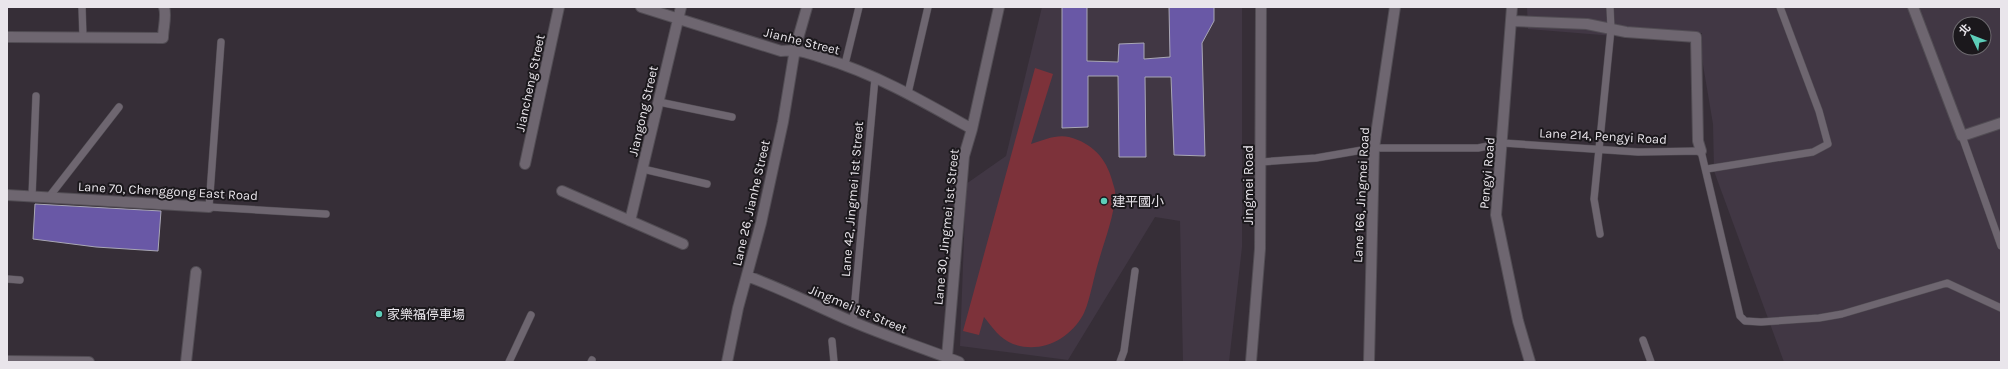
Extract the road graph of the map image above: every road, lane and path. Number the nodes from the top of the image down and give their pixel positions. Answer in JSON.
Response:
{"nodes":[{"id":1,"x":82,"y":7,"type":"edge"},
{"id":2,"x":164,"y":7,"type":"edge"},
{"id":3,"x":560,"y":7,"type":"edge"},
{"id":4,"x":641,"y":7,"type":"edge"},
{"id":5,"x":681,"y":7,"type":"edge"},
{"id":6,"x":806,"y":7,"type":"edge"},
{"id":7,"x":859,"y":7,"type":"edge"},
{"id":8,"x":928,"y":7,"type":"edge"},
{"id":9,"x":999,"y":7,"type":"edge"},
{"id":10,"x":1261,"y":7,"type":"edge"},
{"id":11,"x":1395,"y":7,"type":"edge"},
{"id":12,"x":1512,"y":7,"type":"edge"},
{"id":13,"x":1610,"y":7,"type":"edge"},
{"id":14,"x":1780,"y":7,"type":"edge"},
{"id":15,"x":1913,"y":7,"type":"edge"},
{"id":16,"x":678,"y":20,"type":"junction"},
{"id":17,"x":1512,"y":21,"type":"junction"},
{"id":18,"x":1610,"y":29,"type":"junction"},
{"id":19,"x":7,"y":37,"type":"edge"},
{"id":20,"x":83,"y":38,"type":"junction"},
{"id":21,"x":221,"y":42,"type":"dead end"},
{"id":22,"x":795,"y":49,"type":"junction"},
{"id":23,"x":845,"y":64,"type":"junction"},
{"id":24,"x":875,"y":78,"type":"junction"},
{"id":25,"x":908,"y":93,"type":"junction"},
{"id":26,"x":36,"y":96,"type":"dead end"},
{"id":27,"x":659,"y":102,"type":"junction"},
{"id":28,"x":119,"y":107,"type":"dead end"},
{"id":29,"x":732,"y":117,"type":"dead end"},
{"id":30,"x":2001,"y":123,"type":"edge"},
{"id":31,"x":972,"y":129,"type":"junction"},
{"id":32,"x":1962,"y":136,"type":"junction"},
{"id":33,"x":1503,"y":143,"type":"junction"},
{"id":34,"x":1374,"y":148,"type":"junction"},
{"id":35,"x":1600,"y":148,"type":"junction"},
{"id":36,"x":1701,"y":151,"type":"junction"},
{"id":37,"x":1261,"y":162,"type":"junction"},
{"id":38,"x":526,"y":164,"type":"dead end"},
{"id":39,"x":643,"y":169,"type":"junction"},
{"id":40,"x":1707,"y":169,"type":"junction"},
{"id":41,"x":707,"y":184,"type":"dead end"},
{"id":42,"x":562,"y":191,"type":"dead end"},
{"id":43,"x":7,"y":195,"type":"edge"},
{"id":44,"x":32,"y":196,"type":"junction"},
{"id":45,"x":49,"y":197,"type":"junction"},
{"id":46,"x":209,"y":207,"type":"junction"},
{"id":47,"x":326,"y":214,"type":"dead end"},
{"id":48,"x":630,"y":221,"type":"junction"},
{"id":49,"x":1600,"y":234,"type":"dead end"},
{"id":50,"x":683,"y":244,"type":"dead end"},
{"id":51,"x":2001,"y":246,"type":"edge"},
{"id":52,"x":1135,"y":271,"type":"dead end"},
{"id":53,"x":196,"y":272,"type":"dead end"},
{"id":54,"x":747,"y":276,"type":"junction"},
{"id":55,"x":7,"y":279,"type":"edge"},
{"id":56,"x":20,"y":280,"type":"dead end"},
{"id":57,"x":2001,"y":308,"type":"edge"},
{"id":58,"x":530,"y":315,"type":"dead end"},
{"id":59,"x":853,"y":322,"type":"junction"},
{"id":60,"x":1644,"y":340,"type":"dead end"},
{"id":61,"x":832,"y":341,"type":"dead end"},
{"id":62,"x":947,"y":357,"type":"junction"},
{"id":63,"x":7,"y":361,"type":"edge"},
{"id":64,"x":35,"y":362,"type":"edge"},
{"id":65,"x":89,"y":362,"type":"edge"},
{"id":66,"x":186,"y":362,"type":"edge"},
{"id":67,"x":510,"y":362,"type":"edge"},
{"id":68,"x":727,"y":362,"type":"edge"},
{"id":69,"x":834,"y":362,"type":"edge"},
{"id":70,"x":959,"y":362,"type":"edge"},
{"id":71,"x":1120,"y":362,"type":"edge"},
{"id":72,"x":1251,"y":362,"type":"edge"},
{"id":73,"x":1369,"y":362,"type":"edge"},
{"id":74,"x":1530,"y":362,"type":"edge"},
{"id":75,"x":1651,"y":362,"type":"edge"}],
"edges":[{"from":1,"to":20,"type":"lane"},
{"from":2,"to":20,"type":"street"},
{"from":3,"to":38,"type":"street","name":"Jiancheng Street"},
{"from":4,"to":16,"type":"street","name":"Jianhe Street"},
{"from":5,"to":16,"type":"street","name":"Jiangong Street"},
{"from":6,"to":22,"type":"street","name":"Lane 26, Jianhe Street"},
{"from":7,"to":23,"type":"lane"},
{"from":8,"to":25,"type":"lane"},
{"from":9,"to":31,"type":"street","name":"Lane 30, Jingmei 1st Street"},
{"from":10,"to":37,"type":"street","name":"Jingmei Road"},
{"from":11,"to":34,"type":"street","name":"Lane 166, Jingmei Road"},
{"from":12,"to":17,"type":"street","name":"Pengyi Road"},
{"from":13,"to":18,"type":"lane"},
{"from":14,"to":40,"type":"lane"},
{"from":15,"to":32,"type":"street"},
{"from":16,"to":22,"type":"street","name":"Jianhe Street"},
{"from":16,"to":27,"type":"street","name":"Jiangong Street"},
{"from":17,"to":18,"type":"street"},
{"from":17,"to":33,"type":"street","name":"Pengyi Road"},
{"from":18,"to":35,"type":"lane"},
{"from":18,"to":36,"type":"street"},
{"from":19,"to":20,"type":"street"},
{"from":21,"to":46,"type":"lane"},
{"from":22,"to":23,"type":"street","name":"Jianhe Street"},
{"from":22,"to":54,"type":"street","name":"Lane 26, Jianhe Street"},
{"from":23,"to":24,"type":"street","name":"Jianhe Street"},
{"from":24,"to":25,"type":"street","name":"Jianhe Street"},
{"from":24,"to":59,"type":"lane","name":"Lane 42, Jingmei 1st Street"},
{"from":25,"to":31,"type":"street","name":"Jianhe Street"},
{"from":26,"to":44,"type":"lane"},
{"from":27,"to":29,"type":"lane"},
{"from":27,"to":39,"type":"street","name":"Jiangong Street"},
{"from":28,"to":45,"type":"lane"},
{"from":30,"to":32,"type":"street"},
{"from":31,"to":62,"type":"street","name":"Lane 30, Jingmei 1st Street"},
{"from":32,"to":51,"type":"lane"},
{"from":33,"to":34,"type":"lane","name":"Lane 214, Pengyi Road"},
{"from":33,"to":35,"type":"lane","name":"Lane 214, Pengyi Road"},
{"from":33,"to":74,"type":"street","name":"Pengyi Road"},
{"from":34,"to":37,"type":"lane","name":"Lane 214, Pengyi Road"},
{"from":34,"to":73,"type":"street","name":"Lane 166, Jingmei Road"},
{"from":35,"to":36,"type":"lane","name":"Lane 214, Pengyi Road"},
{"from":35,"to":49,"type":"lane"},
{"from":36,"to":40,"type":"lane"},
{"from":37,"to":72,"type":"street","name":"Jingmei Road"},
{"from":39,"to":41,"type":"lane"},
{"from":39,"to":48,"type":"street","name":"Jiangong Street"},
{"from":40,"to":57,"type":"lane"},
{"from":42,"to":48,"type":"street"},
{"from":43,"to":44,"type":"street","name":"Lane 70, Chenggong East Road"},
{"from":44,"to":45,"type":"street","name":"Lane 70, Chenggong East Road"},
{"from":45,"to":46,"type":"street","name":"Lane 70, Chenggong East Road"},
{"from":46,"to":47,"type":"lane","name":"Lane 70, Chenggong East Road"},
{"from":48,"to":50,"type":"street"},
{"from":52,"to":71,"type":"lane"},
{"from":53,"to":66,"type":"street"},
{"from":54,"to":59,"type":"street","name":"Jingmei 1st Street"},
{"from":54,"to":68,"type":"street","name":"Lane 26, Jianhe Street"},
{"from":55,"to":56,"type":"lane"},
{"from":58,"to":67,"type":"lane"},
{"from":59,"to":62,"type":"street","name":"Jingmei 1st Street"},
{"from":60,"to":75,"type":"lane"},
{"from":61,"to":69,"type":"lane"},
{"from":62,"to":70,"type":"street","name":"Jingmei 1st Street"},
{"from":63,"to":64,"type":"street"},
{"from":64,"to":65,"type":"street"}]}
